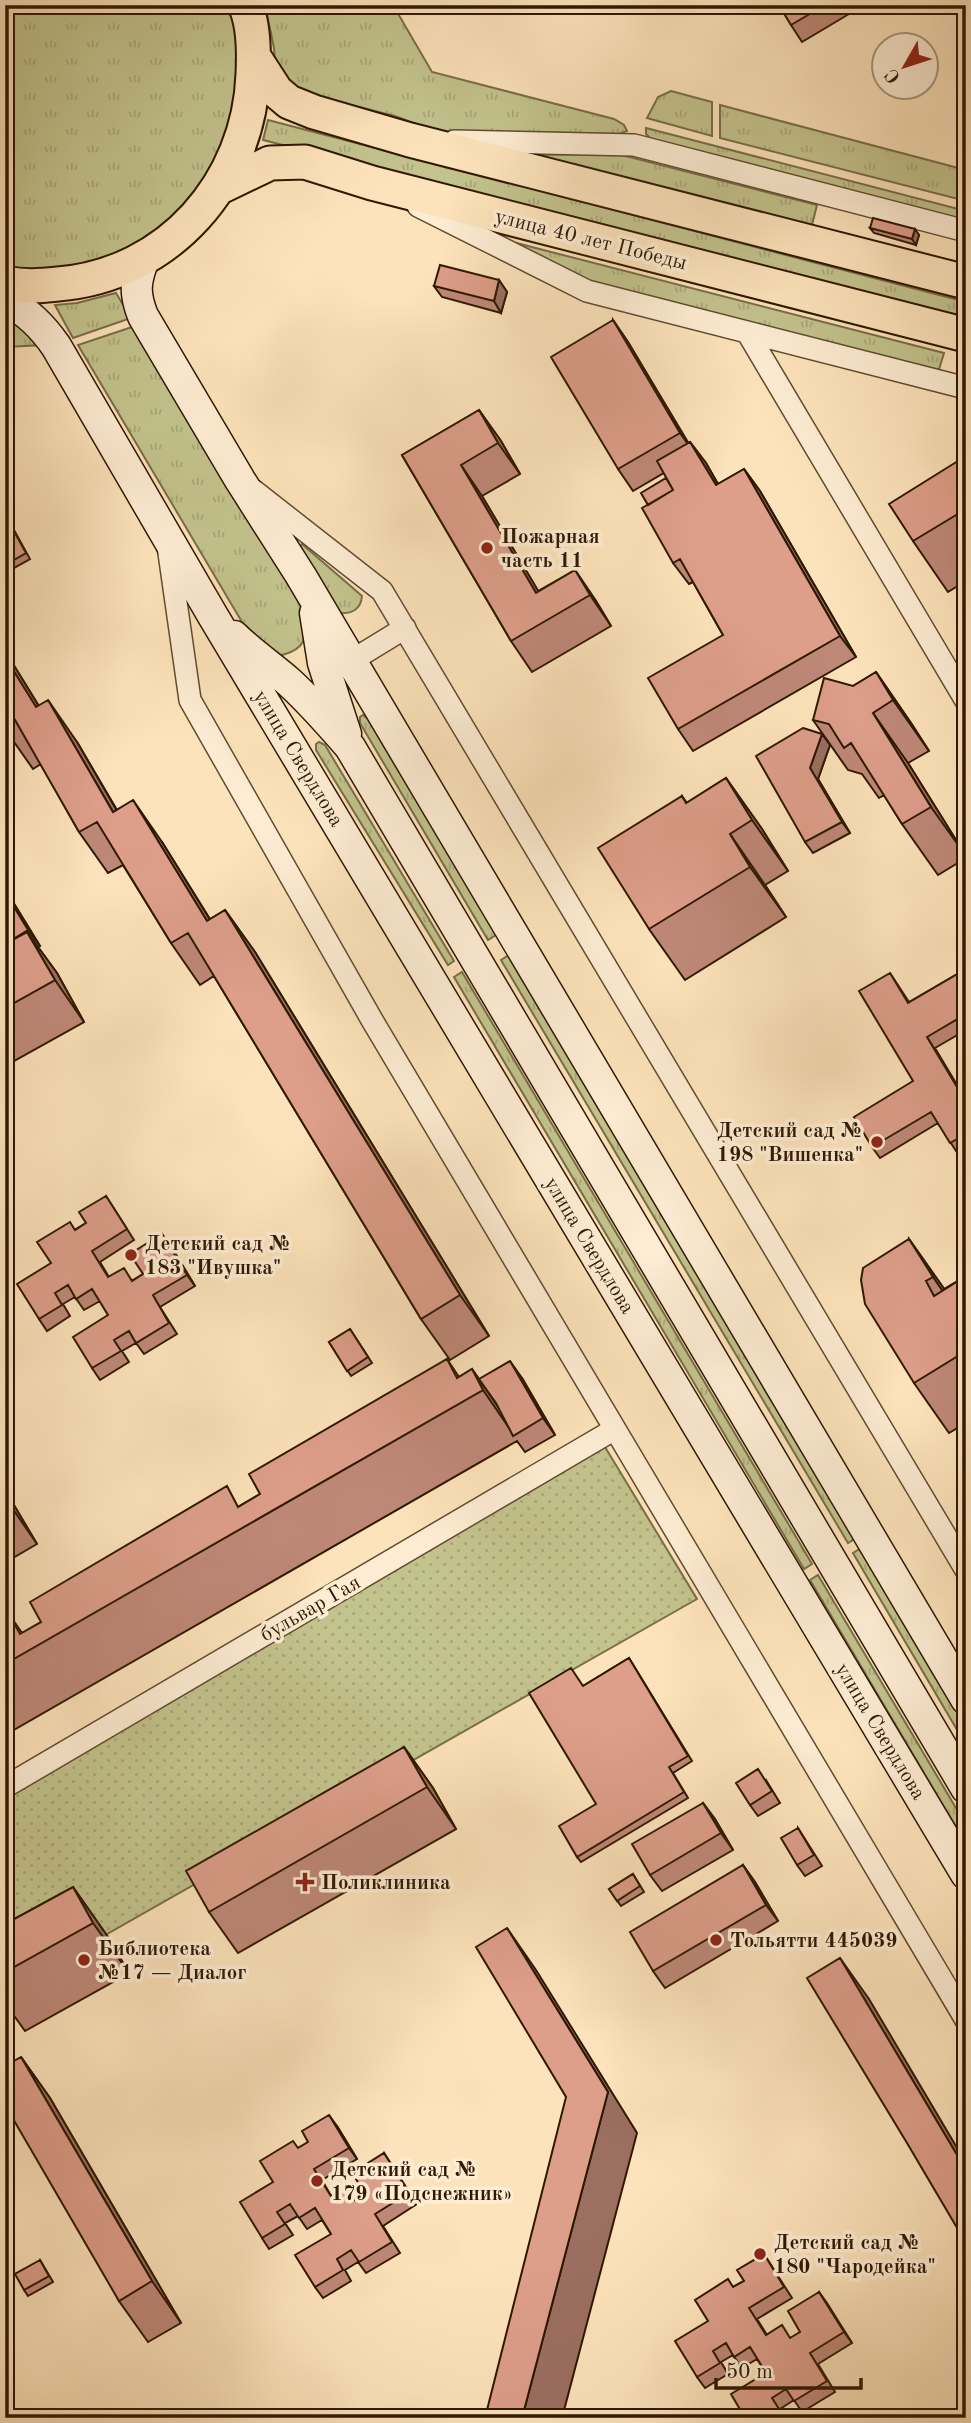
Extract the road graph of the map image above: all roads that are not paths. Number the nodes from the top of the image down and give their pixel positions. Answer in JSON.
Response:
{"nodes":[{"id":1,"x":245,"y":5,"type":"edge"},
{"id":2,"x":254,"y":57,"type":"junction"},
{"id":3,"x":410,"y":140,"type":"junction"},
{"id":4,"x":372,"y":183,"type":"junction"},
{"id":5,"x":220,"y":187,"type":"junction"},
{"id":6,"x":966,"y":231,"type":"edge"},
{"id":7,"x":144,"y":259,"type":"junction"},
{"id":8,"x":966,"y":282,"type":"edge"},
{"id":9,"x":5,"y":283,"type":"edge"},
{"id":10,"x":5,"y":300,"type":"edge"},
{"id":11,"x":747,"y":332,"type":"junction"},
{"id":12,"x":966,"y":335,"type":"edge"},
{"id":13,"x":966,"y":388,"type":"edge"},
{"id":14,"x":240,"y":480,"type":"junction"},
{"id":15,"x":166,"y":533,"type":"junction"},
{"id":16,"x":301,"y":576,"type":"junction"},
{"id":17,"x":214,"y":616,"type":"junction"},
{"id":18,"x":405,"y":628,"type":"junction"},
{"id":19,"x":318,"y":631,"type":"junction"},
{"id":20,"x":265,"y":662,"type":"junction"},
{"id":21,"x":351,"y":662,"type":"junction"},
{"id":22,"x":966,"y":701,"type":"edge"},
{"id":23,"x":351,"y":747,"type":"junction"},
{"id":24,"x":615,"y":1429,"type":"junction"},
{"id":25,"x":966,"y":1570,"type":"edge"},
{"id":26,"x":966,"y":1699,"type":"edge"},
{"id":27,"x":5,"y":1787,"type":"edge"},
{"id":28,"x":966,"y":1788,"type":"edge"},
{"id":29,"x":966,"y":1874,"type":"edge"},
{"id":30,"x":966,"y":2020,"type":"edge"}],
"edges":[{"from":1,"to":2,"type":"main road"},
{"from":2,"to":3,"type":"main road"},
{"from":2,"to":5,"type":"main road"},
{"from":3,"to":6,"type":"street"},
{"from":3,"to":8,"type":"main road"},
{"from":4,"to":5,"type":"main road","name":"улица 40 лет Победы"},
{"from":4,"to":11,"type":"street"},
{"from":4,"to":12,"type":"main road","name":"улица 40 лет Победы"},
{"from":5,"to":7,"type":"main road"},
{"from":7,"to":9,"type":"main road"},
{"from":7,"to":14,"type":"main road","name":"улица Свердлова"},
{"from":10,"to":15,"type":"main road","name":"улица Свердлова"},
{"from":11,"to":13,"type":"street"},
{"from":11,"to":22,"type":"street"},
{"from":14,"to":16,"type":"main road","name":"улица Свердлова"},
{"from":14,"to":18,"type":"street"},
{"from":15,"to":17,"type":"main road","name":"улица Свердлова"},
{"from":15,"to":24,"type":"street"},
{"from":16,"to":19,"type":"main road","name":"улица Свердлова"},
{"from":16,"to":21,"type":"main road","name":"улица Свердлова"},
{"from":17,"to":20,"type":"main road","name":"улица Свердлова"},
{"from":17,"to":29,"type":"main road","name":"улица Свердлова"},
{"from":18,"to":21,"type":"street"},
{"from":18,"to":25,"type":"street"},
{"from":19,"to":20,"type":"main road"},
{"from":19,"to":23,"type":"main road","name":"улица Свердлова"},
{"from":20,"to":23,"type":"main road","name":"улица Свердлова"},
{"from":21,"to":26,"type":"main road","name":"улица Свердлова"},
{"from":23,"to":28,"type":"main road","name":"улица Свердлова"},
{"from":24,"to":27,"type":"street","name":"бульвар Гая"},
{"from":24,"to":30,"type":"street"}]}
